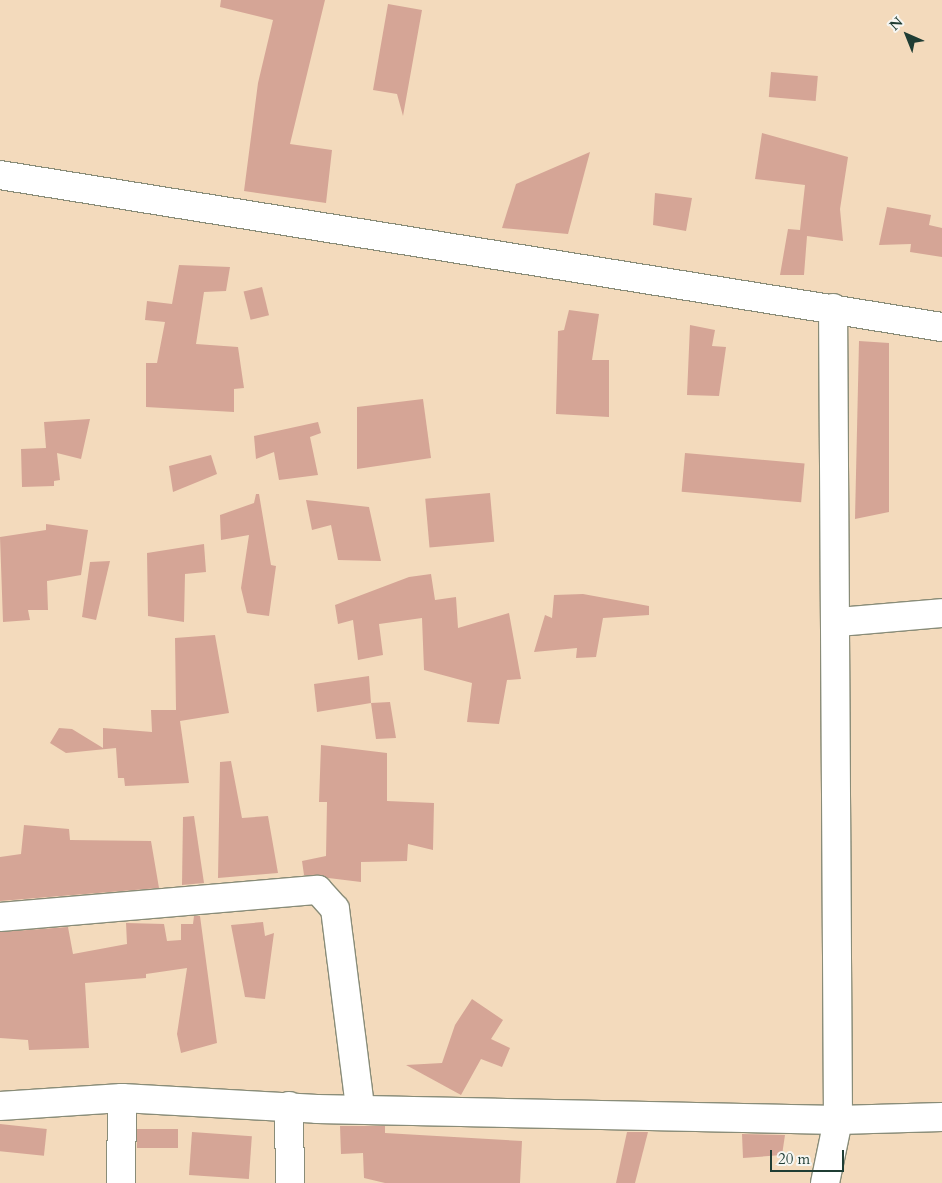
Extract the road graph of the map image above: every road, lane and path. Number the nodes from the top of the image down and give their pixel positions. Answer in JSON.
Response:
{"nodes":[{"id":1,"x":0,"y":175,"type":"edge"},
{"id":2,"x":833,"y":308,"type":"junction"},
{"id":3,"x":942,"y":327,"type":"edge"},
{"id":4,"x":942,"y":612,"type":"edge"},
{"id":5,"x":838,"y":622,"type":"junction"},
{"id":6,"x":0,"y":917,"type":"edge"},
{"id":7,"x":122,"y":1098,"type":"junction"},
{"id":8,"x":0,"y":1106,"type":"edge"},
{"id":9,"x":289,"y":1106,"type":"junction"},
{"id":10,"x":360,"y":1107,"type":"junction"},
{"id":11,"x":942,"y":1117,"type":"edge"},
{"id":12,"x":838,"y":1120,"type":"junction"},
{"id":13,"x":121,"y":1183,"type":"edge"},
{"id":14,"x":290,"y":1183,"type":"edge"},
{"id":15,"x":825,"y":1183,"type":"edge"}],
"edges":[{"from":1,"to":2,"type":"street"},
{"from":2,"to":3,"type":"street"},
{"from":2,"to":5,"type":"street"},
{"from":4,"to":5,"type":"street"},
{"from":5,"to":12,"type":"street"},
{"from":6,"to":10,"type":"street"},
{"from":7,"to":8,"type":"street"},
{"from":7,"to":9,"type":"street"},
{"from":7,"to":13,"type":"street"},
{"from":9,"to":10,"type":"street"},
{"from":9,"to":14,"type":"street"},
{"from":10,"to":12,"type":"street"},
{"from":11,"to":12,"type":"street"},
{"from":12,"to":15,"type":"street"}]}
